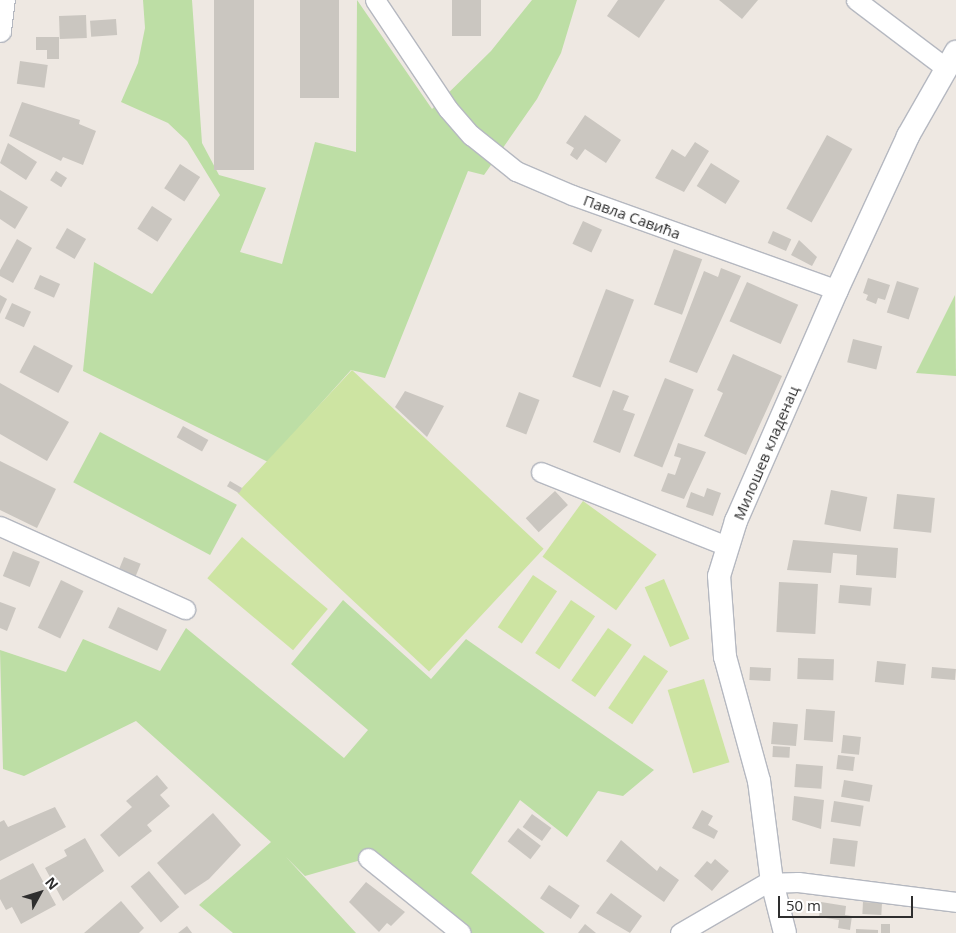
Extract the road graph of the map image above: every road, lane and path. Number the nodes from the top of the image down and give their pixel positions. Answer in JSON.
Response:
{"nodes":[{"id":1,"x":4,"y":0,"type":"edge"},
{"id":2,"x":375,"y":0,"type":"edge"},
{"id":3,"x":856,"y":0,"type":"edge"},
{"id":4,"x":0,"y":31,"type":"edge"},
{"id":5,"x":951,"y":60,"type":"edge"},
{"id":6,"x":836,"y":290,"type":"junction"},
{"id":7,"x":541,"y":472,"type":"dead end"},
{"id":8,"x":0,"y":526,"type":"edge"},
{"id":9,"x":727,"y":546,"type":"junction"},
{"id":10,"x":185,"y":609,"type":"dead end"},
{"id":11,"x":368,"y":858,"type":"dead end"},
{"id":12,"x":772,"y":882,"type":"junction"},
{"id":13,"x":956,"y":902,"type":"edge"},
{"id":14,"x":461,"y":933,"type":"edge"},
{"id":15,"x":680,"y":933,"type":"edge"},
{"id":16,"x":784,"y":933,"type":"edge"}],
"edges":[{"from":1,"to":4,"type":"street"},
{"from":2,"to":6,"type":"street","name":"Павла Савића"},
{"from":3,"to":5,"type":"street"},
{"from":5,"to":6,"type":"street","name":"Милошев кладенац"},
{"from":6,"to":9,"type":"street","name":"Милошев кладенац"},
{"from":7,"to":9,"type":"street"},
{"from":8,"to":10,"type":"street"},
{"from":9,"to":12,"type":"street","name":"Милошев кладенац"},
{"from":11,"to":14,"type":"street"},
{"from":12,"to":13,"type":"street"},
{"from":12,"to":15,"type":"street"},
{"from":12,"to":16,"type":"street","name":"Милошев кладенац"}]}
